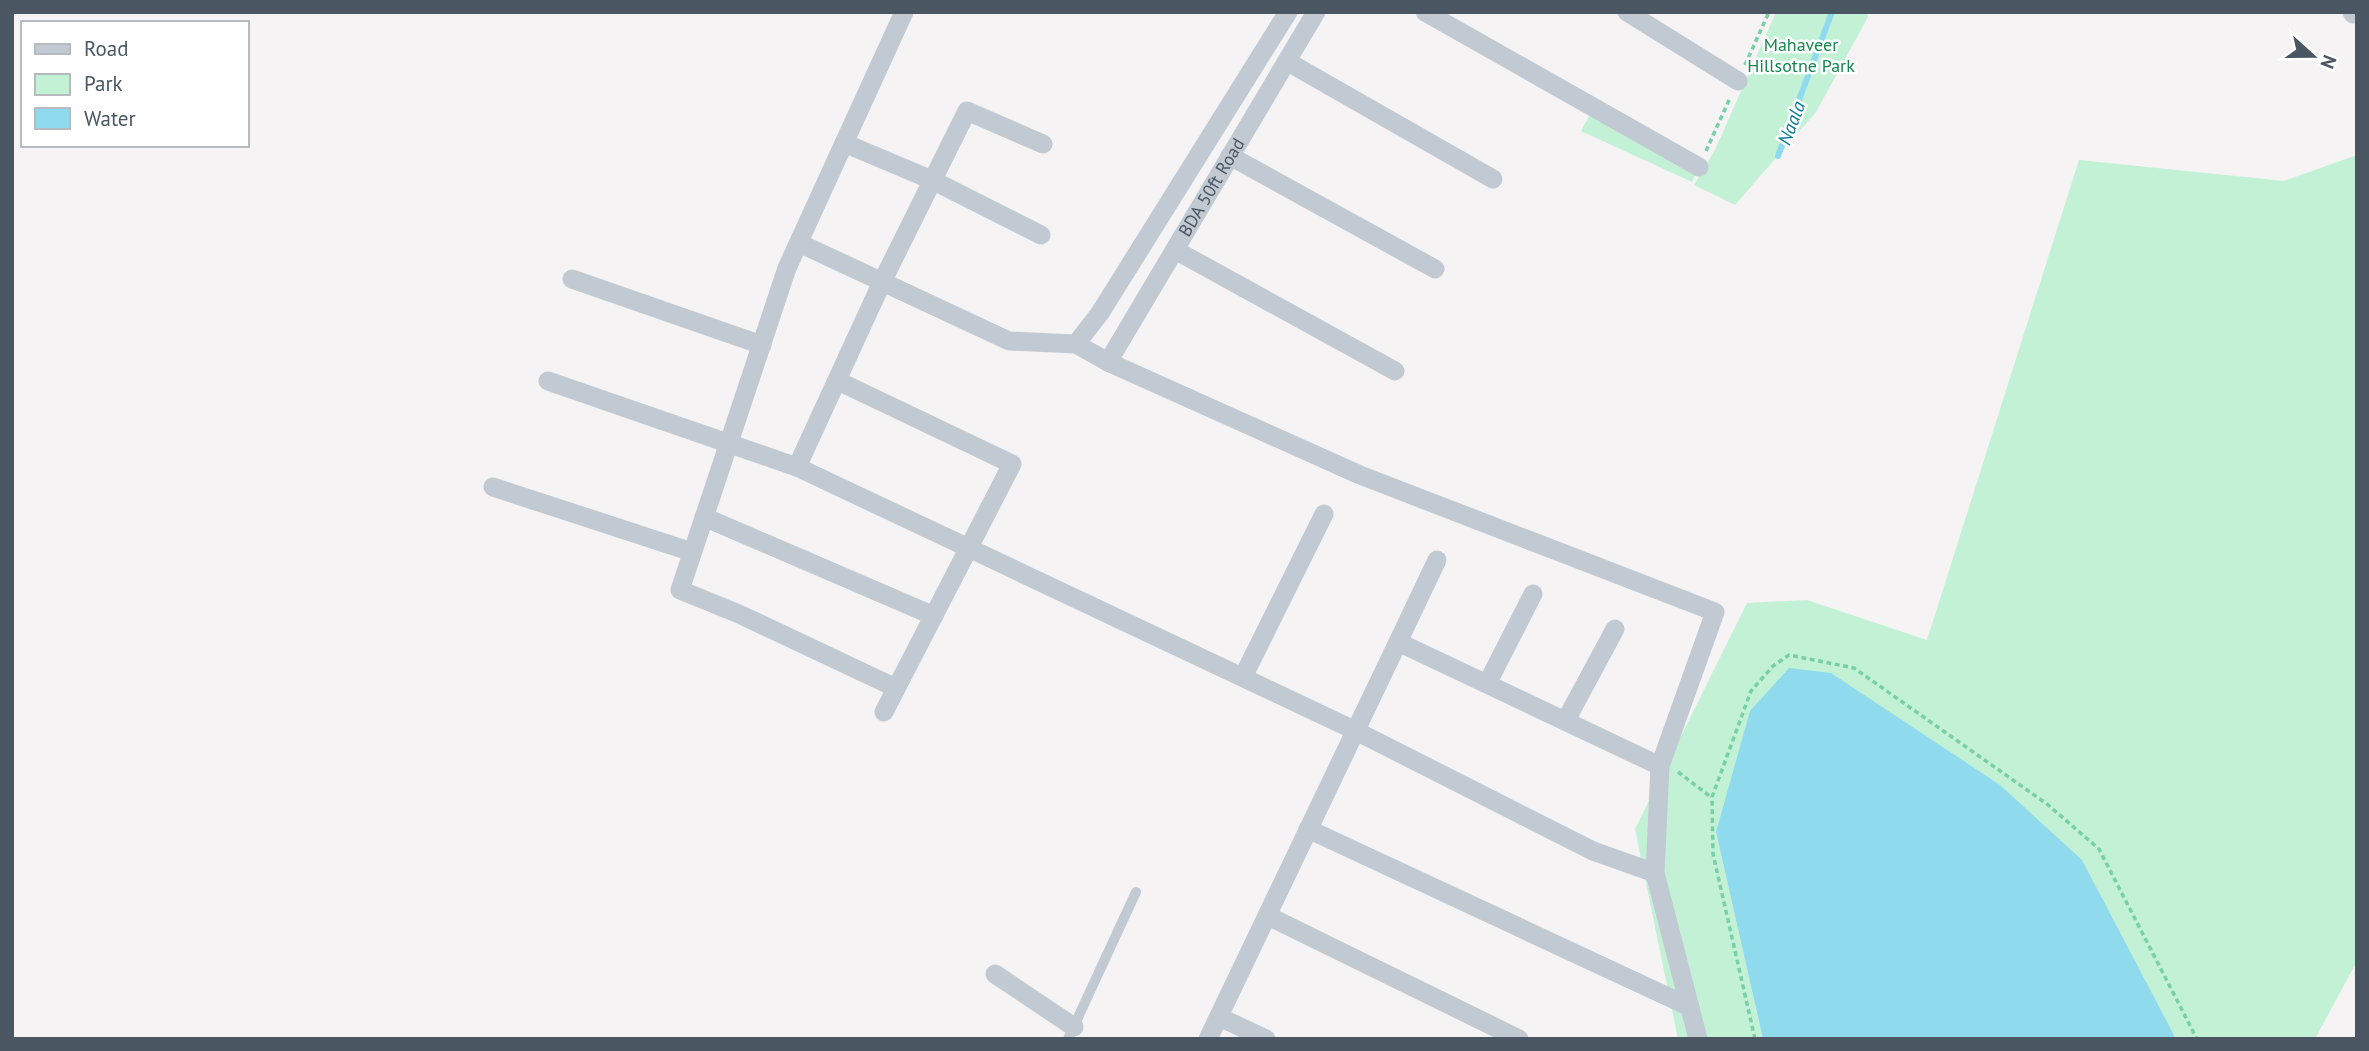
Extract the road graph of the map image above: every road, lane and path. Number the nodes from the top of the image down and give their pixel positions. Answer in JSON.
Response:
{"nodes":[{"id":1,"x":904,"y":12,"type":"edge"},
{"id":2,"x":1288,"y":12,"type":"edge"},
{"id":3,"x":1316,"y":12,"type":"edge"},
{"id":4,"x":1426,"y":12,"type":"edge"},
{"id":5,"x":1627,"y":12,"type":"edge"},
{"id":6,"x":1288,"y":62,"type":"junction"},
{"id":7,"x":1738,"y":81,"type":"dead end"},
{"id":8,"x":844,"y":143,"type":"junction"},
{"id":9,"x":1043,"y":144,"type":"dead end"},
{"id":10,"x":1230,"y":156,"type":"junction"},
{"id":11,"x":1699,"y":167,"type":"dead end"},
{"id":12,"x":1493,"y":179,"type":"dead end"},
{"id":13,"x":932,"y":180,"type":"junction"},
{"id":14,"x":1041,"y":235,"type":"dead end"},
{"id":15,"x":799,"y":243,"type":"junction"},
{"id":16,"x":1175,"y":250,"type":"junction"},
{"id":17,"x":1435,"y":270,"type":"dead end"},
{"id":18,"x":572,"y":279,"type":"dead end"},
{"id":19,"x":882,"y":282,"type":"junction"},
{"id":20,"x":1076,"y":344,"type":"junction"},
{"id":21,"x":762,"y":345,"type":"junction"},
{"id":22,"x":1108,"y":362,"type":"junction"},
{"id":23,"x":1395,"y":371,"type":"dead end"},
{"id":24,"x":548,"y":381,"type":"dead end"},
{"id":25,"x":838,"y":381,"type":"junction"},
{"id":26,"x":729,"y":442,"type":"junction"},
{"id":27,"x":797,"y":467,"type":"junction"},
{"id":28,"x":493,"y":487,"type":"dead end"},
{"id":29,"x":1324,"y":514,"type":"dead end"},
{"id":30,"x":704,"y":517,"type":"junction"},
{"id":31,"x":970,"y":547,"type":"junction"},
{"id":32,"x":692,"y":552,"type":"junction"},
{"id":33,"x":1437,"y":560,"type":"dead end"},
{"id":34,"x":1533,"y":594,"type":"dead end"},
{"id":35,"x":934,"y":616,"type":"junction"},
{"id":36,"x":1615,"y":629,"type":"dead end"},
{"id":37,"x":1398,"y":642,"type":"junction"},
{"id":38,"x":1243,"y":677,"type":"junction"},
{"id":39,"x":1488,"y":682,"type":"junction"},
{"id":40,"x":897,"y":688,"type":"junction"},
{"id":41,"x":884,"y":712,"type":"dead end"},
{"id":42,"x":1566,"y":720,"type":"junction"},
{"id":43,"x":1354,"y":730,"type":"junction"},
{"id":44,"x":1661,"y":764,"type":"junction"},
{"id":45,"x":1712,"y":797,"type":"junction"},
{"id":46,"x":1308,"y":829,"type":"junction"},
{"id":47,"x":1655,"y":873,"type":"junction"},
{"id":48,"x":1136,"y":892,"type":"dead end"},
{"id":49,"x":1268,"y":916,"type":"junction"},
{"id":50,"x":995,"y":974,"type":"dead end"},
{"id":51,"x":1689,"y":1007,"type":"junction"},
{"id":52,"x":1219,"y":1017,"type":"junction"},
{"id":53,"x":1071,"y":1033,"type":"edge"},
{"id":54,"x":1208,"y":1039,"type":"edge"},
{"id":55,"x":1266,"y":1039,"type":"edge"},
{"id":56,"x":1519,"y":1039,"type":"edge"},
{"id":57,"x":1698,"y":1039,"type":"edge"},
{"id":58,"x":1755,"y":1039,"type":"edge"},
{"id":59,"x":2197,"y":1039,"type":"edge"}],
"edges":[{"from":1,"to":8,"type":"street"},
{"from":2,"to":20,"type":"street","name":"BDA 50ft Road"},
{"from":3,"to":6,"type":"street","name":"BDA 50ft Road"},
{"from":4,"to":11,"type":"street"},
{"from":5,"to":7,"type":"street"},
{"from":6,"to":10,"type":"street","name":"BDA 50ft Road"},
{"from":6,"to":12,"type":"street"},
{"from":8,"to":13,"type":"street"},
{"from":8,"to":15,"type":"street"},
{"from":9,"to":13,"type":"street"},
{"from":10,"to":16,"type":"street","name":"BDA 50ft Road"},
{"from":10,"to":17,"type":"street"},
{"from":13,"to":14,"type":"street"},
{"from":13,"to":19,"type":"street"},
{"from":15,"to":19,"type":"street"},
{"from":15,"to":21,"type":"street"},
{"from":16,"to":22,"type":"street","name":"BDA 50ft Road"},
{"from":16,"to":23,"type":"street"},
{"from":18,"to":21,"type":"street"},
{"from":19,"to":20,"type":"street"},
{"from":19,"to":25,"type":"street"},
{"from":20,"to":22,"type":"street"},
{"from":21,"to":26,"type":"street"},
{"from":22,"to":44,"type":"street"},
{"from":24,"to":26,"type":"street"},
{"from":25,"to":27,"type":"street"},
{"from":25,"to":31,"type":"street"},
{"from":26,"to":27,"type":"street"},
{"from":26,"to":30,"type":"street"},
{"from":27,"to":31,"type":"street"},
{"from":28,"to":32,"type":"street"},
{"from":29,"to":38,"type":"street"},
{"from":30,"to":32,"type":"street"},
{"from":30,"to":35,"type":"street"},
{"from":31,"to":35,"type":"street"},
{"from":31,"to":38,"type":"street"},
{"from":32,"to":40,"type":"street"},
{"from":33,"to":37,"type":"street"},
{"from":34,"to":39,"type":"street"},
{"from":35,"to":40,"type":"street"},
{"from":36,"to":42,"type":"street"},
{"from":37,"to":39,"type":"street"},
{"from":37,"to":43,"type":"street"},
{"from":38,"to":43,"type":"street"},
{"from":39,"to":42,"type":"street"},
{"from":40,"to":41,"type":"street"},
{"from":42,"to":44,"type":"street"},
{"from":43,"to":46,"type":"street"},
{"from":43,"to":47,"type":"street"},
{"from":44,"to":45,"type":"path"},
{"from":44,"to":47,"type":"street"},
{"from":45,"to":58,"type":"path"},
{"from":45,"to":59,"type":"path"},
{"from":46,"to":49,"type":"street"},
{"from":46,"to":51,"type":"street"},
{"from":47,"to":51,"type":"street"},
{"from":48,"to":53,"type":"lane"},
{"from":49,"to":52,"type":"street"},
{"from":49,"to":56,"type":"street"},
{"from":50,"to":53,"type":"street"},
{"from":51,"to":57,"type":"street"},
{"from":52,"to":54,"type":"street"},
{"from":52,"to":55,"type":"street"}]}
